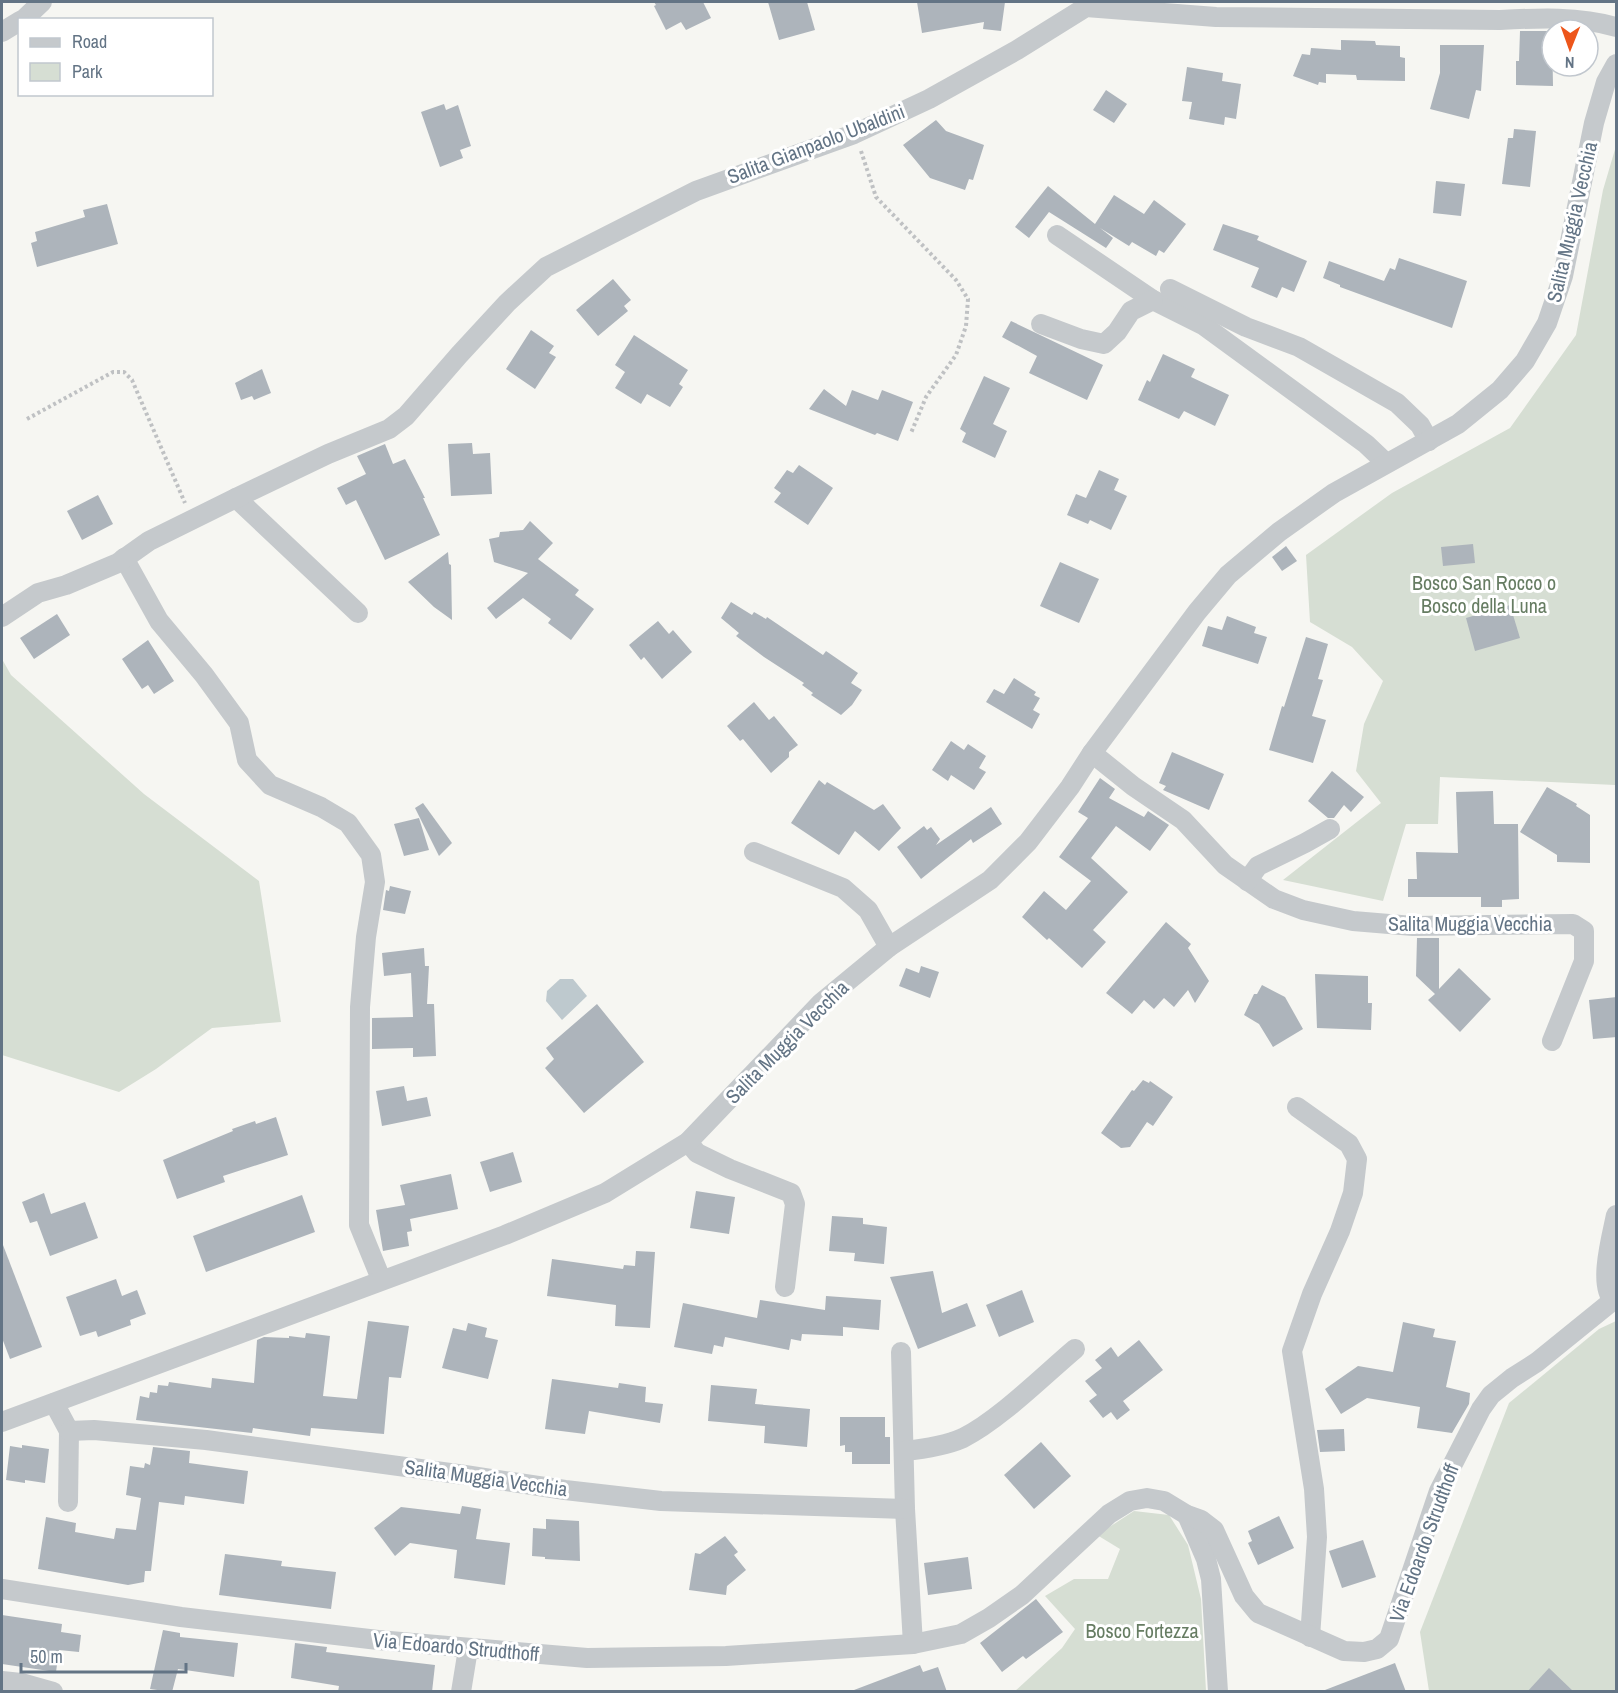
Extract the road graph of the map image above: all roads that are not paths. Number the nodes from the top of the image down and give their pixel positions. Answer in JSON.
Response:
{"nodes":[{"id":1,"x":42,"y":2,"type":"edge"},
{"id":2,"x":23,"y":18,"type":"edge"},
{"id":3,"x":18,"y":22,"type":"edge"},
{"id":4,"x":1617,"y":27,"type":"edge"},
{"id":5,"x":2,"y":32,"type":"edge"},
{"id":6,"x":1617,"y":64,"type":"edge"},
{"id":7,"x":1057,"y":235,"type":"dead end"},
{"id":8,"x":1170,"y":289,"type":"dead end"},
{"id":9,"x":1153,"y":300,"type":"junction"},
{"id":10,"x":1041,"y":324,"type":"dead end"},
{"id":11,"x":1429,"y":441,"type":"junction"},
{"id":12,"x":1386,"y":463,"type":"junction"},
{"id":13,"x":236,"y":498,"type":"junction"},
{"id":14,"x":124,"y":558,"type":"junction"},
{"id":15,"x":358,"y":613,"type":"dead end"},
{"id":16,"x":2,"y":617,"type":"edge"},
{"id":17,"x":1092,"y":753,"type":"junction"},
{"id":18,"x":1330,"y":828,"type":"dead end"},
{"id":19,"x":754,"y":852,"type":"dead end"},
{"id":20,"x":1247,"y":881,"type":"junction"},
{"id":21,"x":890,"y":947,"type":"junction"},
{"id":22,"x":1552,"y":1041,"type":"dead end"},
{"id":23,"x":1297,"y":1107,"type":"dead end"},
{"id":24,"x":688,"y":1142,"type":"junction"},
{"id":25,"x":1617,"y":1215,"type":"edge"},
{"id":26,"x":381,"y":1280,"type":"junction"},
{"id":27,"x":785,"y":1287,"type":"dead end"},
{"id":28,"x":1615,"y":1299,"type":"edge"},
{"id":29,"x":1075,"y":1349,"type":"dead end"},
{"id":30,"x":901,"y":1352,"type":"dead end"},
{"id":31,"x":54,"y":1402,"type":"junction"},
{"id":32,"x":2,"y":1419,"type":"edge"},
{"id":33,"x":69,"y":1431,"type":"junction"},
{"id":34,"x":904,"y":1451,"type":"junction"},
{"id":35,"x":68,"y":1502,"type":"dead end"},
{"id":36,"x":904,"y":1509,"type":"junction"},
{"id":37,"x":1187,"y":1515,"type":"junction"},
{"id":38,"x":2,"y":1589,"type":"edge"},
{"id":39,"x":1310,"y":1637,"type":"junction"},
{"id":40,"x":913,"y":1644,"type":"junction"},
{"id":41,"x":468,"y":1649,"type":"junction"},
{"id":42,"x":2,"y":1681,"type":"edge"},
{"id":43,"x":53,"y":1692,"type":"edge"},
{"id":44,"x":461,"y":1692,"type":"edge"},
{"id":45,"x":1218,"y":1692,"type":"edge"}],
"edges":[{"from":1,"to":2,"type":"street"},
{"from":3,"to":5,"type":"street"},
{"from":4,"to":13,"type":"street","name":"Salita Gianpaolo Ubaldini"},
{"from":6,"to":11,"type":"street","name":"Salita Muggia Vecchia"},
{"from":7,"to":9,"type":"street"},
{"from":8,"to":11,"type":"street"},
{"from":9,"to":10,"type":"street"},
{"from":9,"to":12,"type":"street"},
{"from":11,"to":12,"type":"street","name":"Salita Muggia Vecchia"},
{"from":12,"to":17,"type":"street","name":"Salita Muggia Vecchia"},
{"from":13,"to":14,"type":"street","name":"Salita Gianpaolo Ubaldini"},
{"from":13,"to":15,"type":"street"},
{"from":14,"to":16,"type":"street","name":"Salita Gianpaolo Ubaldini"},
{"from":14,"to":26,"type":"street"},
{"from":17,"to":20,"type":"street","name":"Salita Muggia Vecchia"},
{"from":17,"to":21,"type":"street","name":"Salita Muggia Vecchia"},
{"from":18,"to":20,"type":"street"},
{"from":19,"to":21,"type":"street"},
{"from":20,"to":22,"type":"street","name":"Salita Muggia Vecchia"},
{"from":21,"to":24,"type":"street","name":"Salita Muggia Vecchia"},
{"from":23,"to":39,"type":"street"},
{"from":24,"to":26,"type":"street","name":"Salita Muggia Vecchia"},
{"from":24,"to":27,"type":"street"},
{"from":25,"to":28,"type":"street","name":"Via Edoardo Strudthoff"},
{"from":26,"to":31,"type":"street","name":"Salita Muggia Vecchia"},
{"from":28,"to":39,"type":"street","name":"Via Edoardo Strudthoff"},
{"from":29,"to":34,"type":"street"},
{"from":30,"to":34,"type":"street"},
{"from":31,"to":32,"type":"street","name":"Salita Muggia Vecchia"},
{"from":31,"to":33,"type":"street"},
{"from":33,"to":35,"type":"street"},
{"from":33,"to":36,"type":"street","name":"Salita Muggia Vecchia"},
{"from":34,"to":36,"type":"street"},
{"from":36,"to":40,"type":"street"},
{"from":37,"to":39,"type":"street","name":"Via Edoardo Strudthoff"},
{"from":37,"to":40,"type":"street","name":"Via Edoardo Strudthoff"},
{"from":37,"to":45,"type":"street"},
{"from":38,"to":41,"type":"street","name":"Via Edoardo Strudthoff"},
{"from":40,"to":41,"type":"street","name":"Via Edoardo Strudthoff"},
{"from":41,"to":44,"type":"street"},
{"from":42,"to":43,"type":"street"}]}
